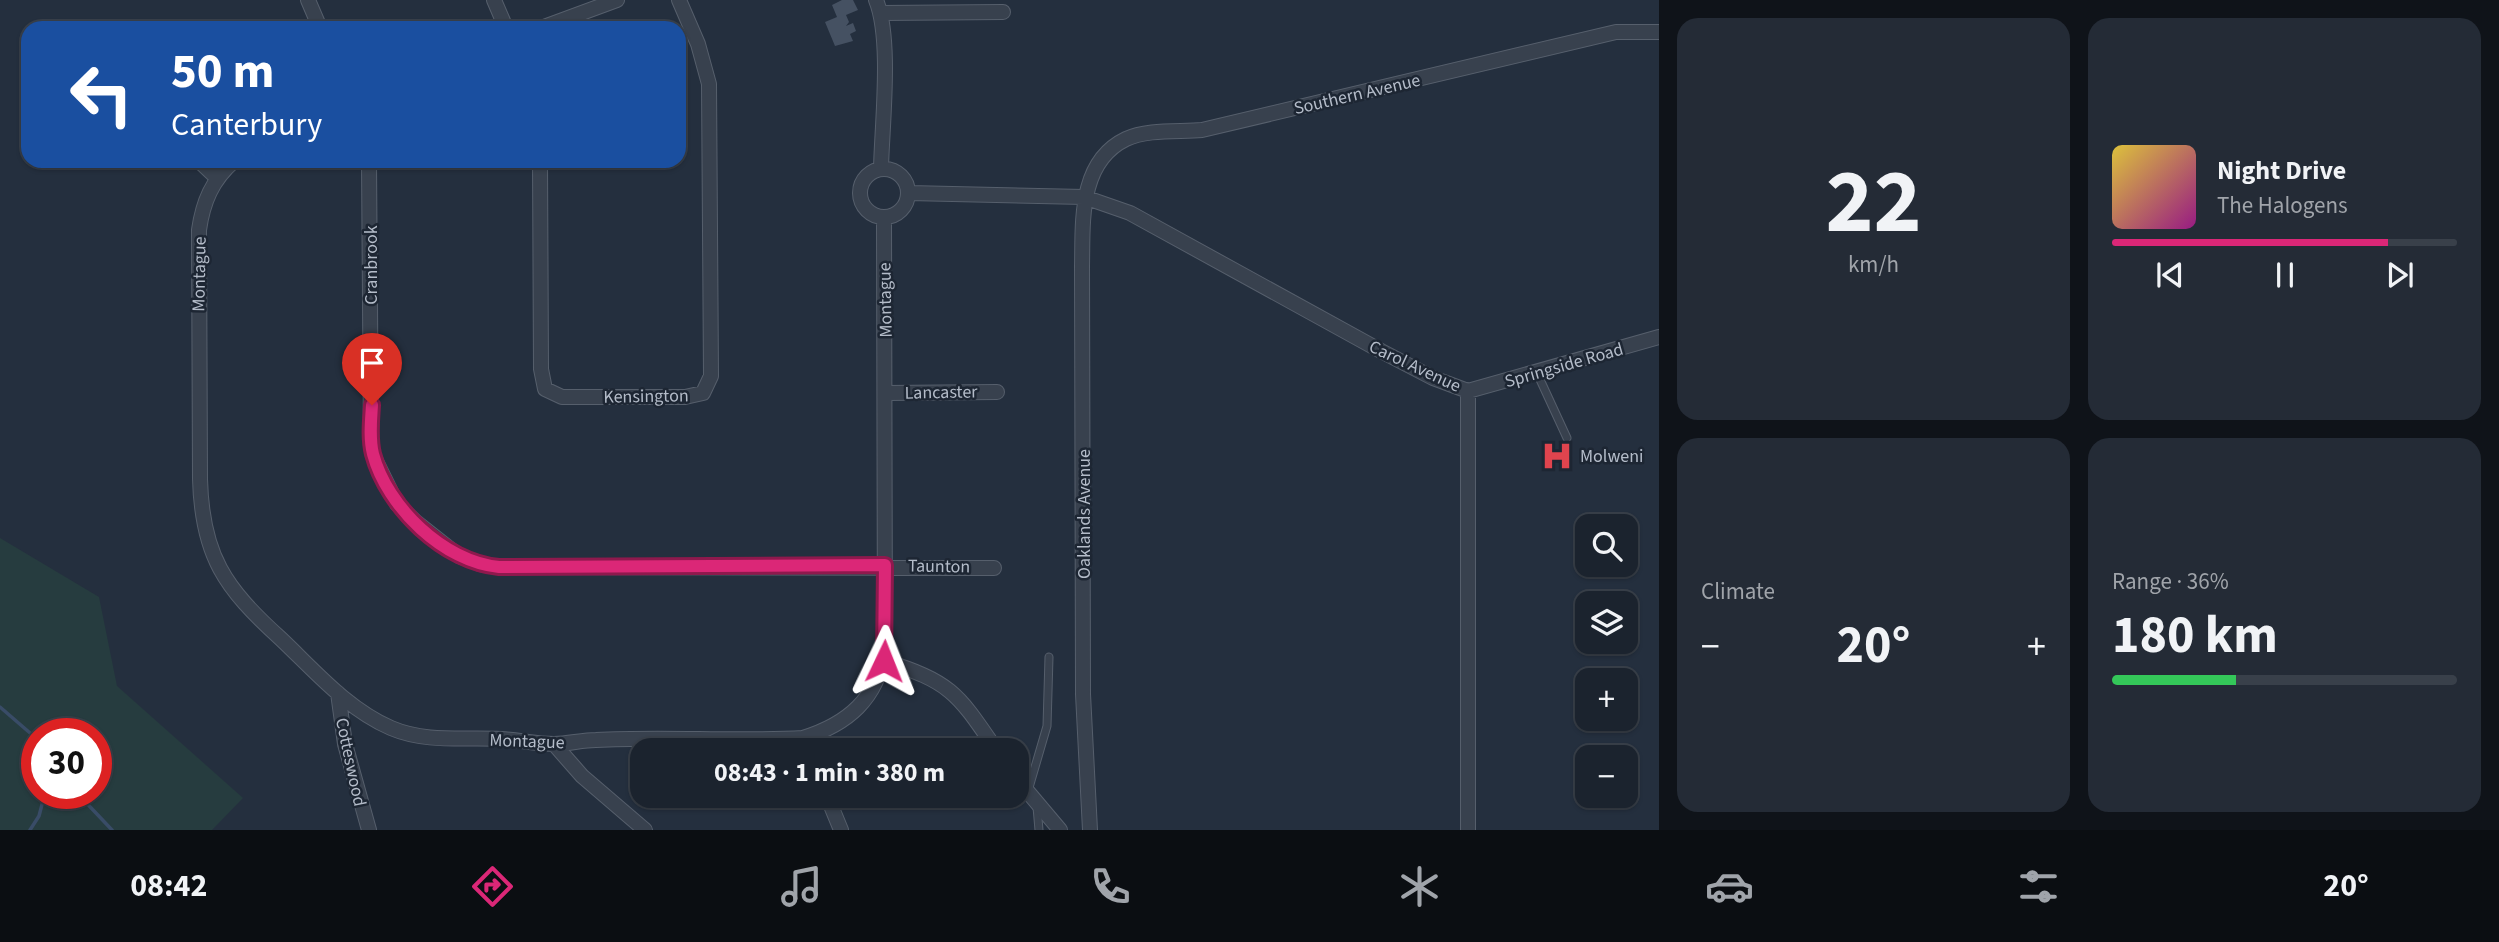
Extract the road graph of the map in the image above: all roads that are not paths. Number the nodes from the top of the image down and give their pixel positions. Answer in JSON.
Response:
{"nodes":[{"id":1,"x":308,"y":0,"type":"edge"},
{"id":2,"x":494,"y":0,"type":"edge"},
{"id":3,"x":617,"y":0,"type":"edge"},
{"id":4,"x":679,"y":0,"type":"edge"},
{"id":5,"x":879,"y":6,"type":"edge"},
{"id":6,"x":1003,"y":12,"type":"dead end"},
{"id":7,"x":317,"y":21,"type":"edge"},
{"id":8,"x":503,"y":21,"type":"edge"},
{"id":9,"x":560,"y":21,"type":"edge"},
{"id":10,"x":1659,"y":32,"type":"edge"},
{"id":11,"x":207,"y":168,"type":"edge"},
{"id":12,"x":227,"y":168,"type":"edge"},
{"id":13,"x":369,"y":168,"type":"edge"},
{"id":14,"x":540,"y":168,"type":"edge"},
{"id":15,"x":881,"y":168,"type":"junction"},
{"id":16,"x":218,"y":178,"type":"junction"},
{"id":17,"x":908,"y":193,"type":"junction"},
{"id":18,"x":1084,"y":197,"type":"junction"},
{"id":19,"x":884,"y":218,"type":"junction"},
{"id":20,"x":1659,"y":337,"type":"edge"},
{"id":21,"x":1537,"y":373,"type":"junction"},
{"id":22,"x":1468,"y":391,"type":"junction"},
{"id":23,"x":997,"y":392,"type":"dead end"},
{"id":24,"x":886,"y":393,"type":"junction"},
{"id":25,"x":1567,"y":438,"type":"dead end"},
{"id":26,"x":389,"y":491,"type":"joint"},
{"id":27,"x":885,"y":565,"type":"junction"},
{"id":28,"x":994,"y":568,"type":"dead end"},
{"id":29,"x":1049,"y":657,"type":"dead end"},
{"id":30,"x":884,"y":661,"type":"junction"},
{"id":31,"x":338,"y":693,"type":"junction"},
{"id":32,"x":814,"y":738,"type":"edge"},
{"id":33,"x":988,"y":738,"type":"edge"},
{"id":34,"x":630,"y":741,"type":"edge"},
{"id":35,"x":554,"y":744,"type":"junction"},
{"id":36,"x":1029,"y":786,"type":"edge"},
{"id":37,"x":1029,"y":796,"type":"edge"},
{"id":38,"x":1037,"y":806,"type":"junction"},
{"id":39,"x":832,"y":808,"type":"edge"},
{"id":40,"x":369,"y":830,"type":"edge"},
{"id":41,"x":645,"y":830,"type":"edge"},
{"id":42,"x":841,"y":830,"type":"edge"},
{"id":43,"x":1039,"y":830,"type":"edge"},
{"id":44,"x":1060,"y":830,"type":"edge"},
{"id":45,"x":1090,"y":830,"type":"edge"},
{"id":46,"x":1468,"y":830,"type":"edge"}],
"edges":[{"from":1,"to":7,"type":"street"},
{"from":2,"to":8,"type":"street"},
{"from":3,"to":9,"type":"street"},
{"from":4,"to":14,"type":"street","name":"Kensington"},
{"from":5,"to":6,"type":"street"},
{"from":5,"to":15,"type":"street"},
{"from":10,"to":18,"type":"street","name":"Southern Avenue"},
{"from":11,"to":16,"type":"street"},
{"from":12,"to":16,"type":"street","name":"Montague"},
{"from":13,"to":26,"type":"street","name":"Cranbrook"},
{"from":15,"to":17,"type":"street"},
{"from":15,"to":19,"type":"street"},
{"from":16,"to":31,"type":"street","name":"Montague"},
{"from":17,"to":18,"type":"street","name":"Carol Avenue"},
{"from":17,"to":19,"type":"street"},
{"from":18,"to":22,"type":"street","name":"Carol Avenue"},
{"from":18,"to":45,"type":"street","name":"Oaklands Avenue"},
{"from":19,"to":24,"type":"street","name":"Montague"},
{"from":20,"to":21,"type":"street","name":"Springside Road"},
{"from":21,"to":22,"type":"street","name":"Springside Road"},
{"from":21,"to":25,"type":"lane"},
{"from":22,"to":46,"type":"street","name":"Carol Avenue"},
{"from":23,"to":24,"type":"street","name":"Lancaster"},
{"from":24,"to":27,"type":"street","name":"Montague"},
{"from":26,"to":27,"type":"street","name":"Taunton"},
{"from":27,"to":28,"type":"street","name":"Taunton"},
{"from":27,"to":30,"type":"street","name":"Montague"},
{"from":29,"to":36,"type":"lane"},
{"from":30,"to":32,"type":"street","name":"Montague"},
{"from":30,"to":33,"type":"street"},
{"from":31,"to":35,"type":"street","name":"Montague"},
{"from":31,"to":40,"type":"street","name":"Cotteswood"},
{"from":34,"to":35,"type":"street","name":"Montague"},
{"from":35,"to":41,"type":"street"},
{"from":37,"to":38,"type":"street"},
{"from":38,"to":43,"type":"lane"},
{"from":38,"to":44,"type":"street"},
{"from":39,"to":42,"type":"street"}]}
